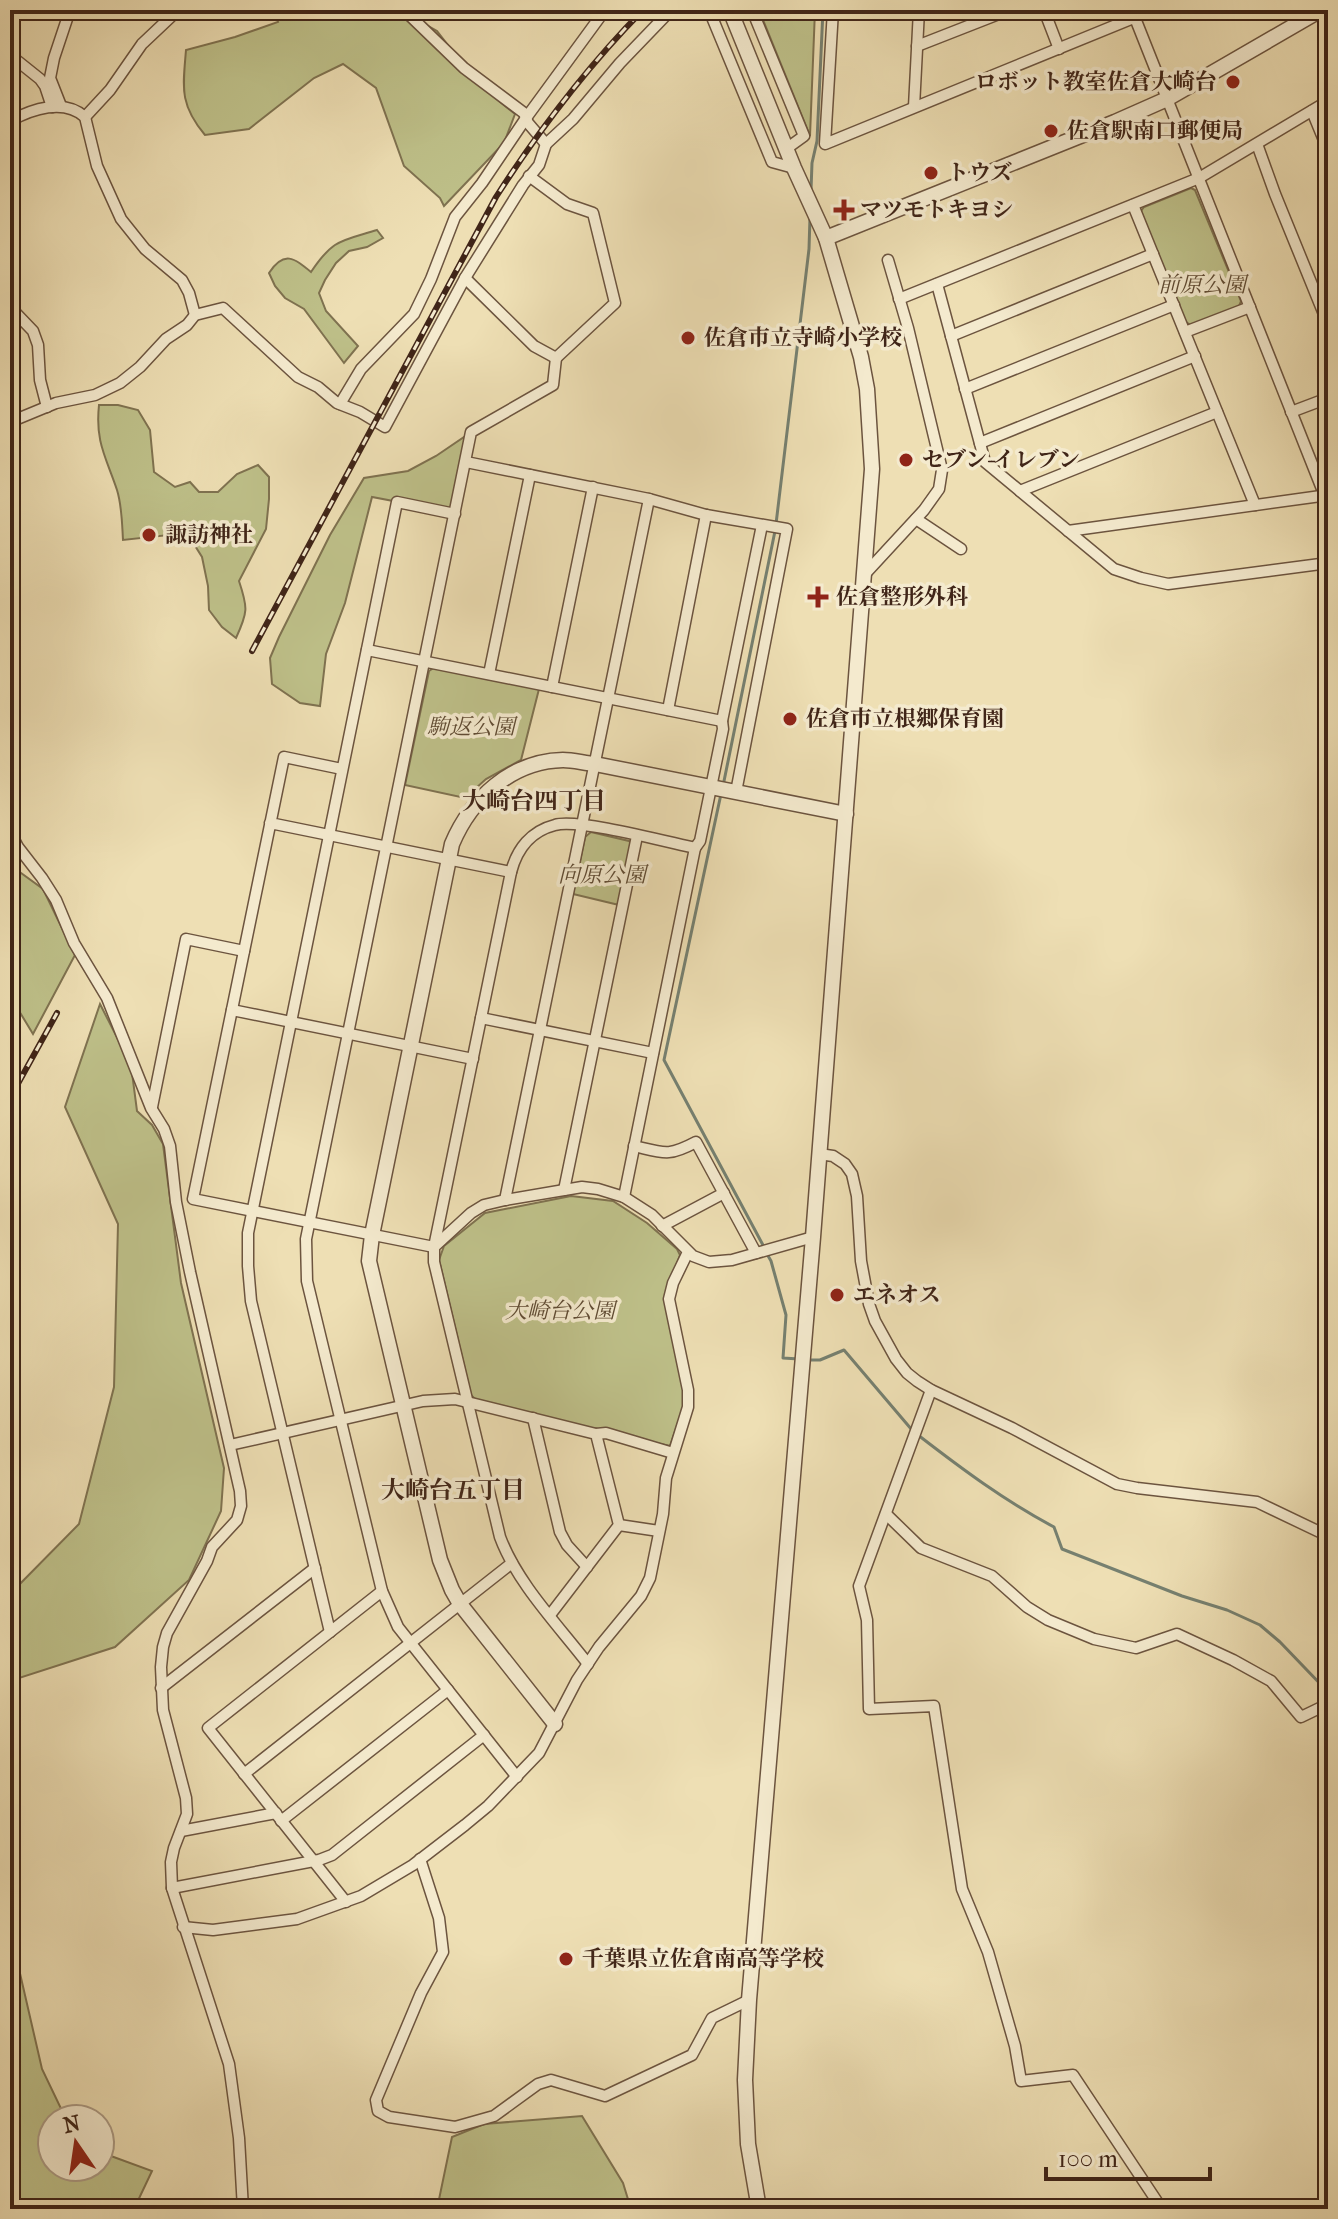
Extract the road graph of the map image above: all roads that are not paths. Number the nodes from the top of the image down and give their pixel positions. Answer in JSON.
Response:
{"nodes":[{"id":1,"x":70,"y":10,"type":"edge"},
{"id":2,"x":178,"y":10,"type":"edge"},
{"id":3,"x":404,"y":10,"type":"edge"},
{"id":4,"x":605,"y":10,"type":"edge"},
{"id":5,"x":671,"y":10,"type":"edge"},
{"id":6,"x":709,"y":10,"type":"edge"},
{"id":7,"x":730,"y":10,"type":"edge"},
{"id":8,"x":752,"y":10,"type":"edge"},
{"id":9,"x":833,"y":10,"type":"edge"},
{"id":10,"x":919,"y":10,"type":"edge"},
{"id":11,"x":1009,"y":10,"type":"edge"},
{"id":12,"x":1044,"y":10,"type":"edge"},
{"id":13,"x":1153,"y":10,"type":"edge"},
{"id":14,"x":1321,"y":10,"type":"edge"},
{"id":15,"x":1135,"y":18,"type":"junction"},
{"id":16,"x":917,"y":46,"type":"junction"},
{"id":17,"x":1059,"y":49,"type":"junction"},
{"id":18,"x":10,"y":55,"type":"edge"},
{"id":19,"x":1167,"y":99,"type":"junction"},
{"id":20,"x":1328,"y":101,"type":"edge"},
{"id":21,"x":56,"y":106,"type":"junction"},
{"id":22,"x":914,"y":107,"type":"junction"},
{"id":23,"x":1312,"y":111,"type":"junction"},
{"id":24,"x":85,"y":117,"type":"junction"},
{"id":25,"x":526,"y":118,"type":"junction"},
{"id":26,"x":10,"y":121,"type":"edge"},
{"id":27,"x":546,"y":144,"type":"junction"},
{"id":28,"x":1257,"y":144,"type":"junction"},
{"id":29,"x":786,"y":149,"type":"junction"},
{"id":30,"x":1328,"y":150,"type":"edge"},
{"id":31,"x":794,"y":168,"type":"junction"},
{"id":32,"x":529,"y":176,"type":"junction"},
{"id":33,"x":1199,"y":178,"type":"junction"},
{"id":34,"x":1133,"y":205,"type":"junction"},
{"id":35,"x":826,"y":238,"type":"junction"},
{"id":36,"x":1153,"y":254,"type":"junction"},
{"id":37,"x":888,"y":260,"type":"dead end"},
{"id":38,"x":465,"y":278,"type":"junction"},
{"id":39,"x":937,"y":284,"type":"junction"},
{"id":40,"x":899,"y":299,"type":"junction"},
{"id":41,"x":1174,"y":305,"type":"junction"},
{"id":42,"x":10,"y":307,"type":"edge"},
{"id":43,"x":1250,"y":307,"type":"junction"},
{"id":44,"x":195,"y":315,"type":"junction"},
{"id":45,"x":1328,"y":324,"type":"edge"},
{"id":46,"x":1185,"y":332,"type":"junction"},
{"id":47,"x":951,"y":336,"type":"junction"},
{"id":48,"x":1195,"y":356,"type":"junction"},
{"id":49,"x":556,"y":358,"type":"junction"},
{"id":50,"x":965,"y":389,"type":"junction"},
{"id":51,"x":1328,"y":398,"type":"edge"},
{"id":52,"x":340,"y":404,"type":"junction"},
{"id":53,"x":47,"y":407,"type":"junction"},
{"id":54,"x":1217,"y":412,"type":"junction"},
{"id":55,"x":1291,"y":412,"type":"junction"},
{"id":56,"x":10,"y":422,"type":"edge"},
{"id":57,"x":980,"y":443,"type":"junction"},
{"id":58,"x":466,"y":462,"type":"junction"},
{"id":59,"x":530,"y":475,"type":"junction"},
{"id":60,"x":593,"y":487,"type":"junction"},
{"id":61,"x":1020,"y":491,"type":"junction"},
{"id":62,"x":1327,"y":498,"type":"edge"},
{"id":63,"x":649,"y":499,"type":"junction"},
{"id":64,"x":1255,"y":505,"type":"junction"},
{"id":65,"x":455,"y":514,"type":"junction"},
{"id":66,"x":706,"y":515,"type":"junction"},
{"id":67,"x":916,"y":519,"type":"junction"},
{"id":68,"x":762,"y":525,"type":"junction"},
{"id":69,"x":1068,"y":531,"type":"junction"},
{"id":70,"x":961,"y":549,"type":"dead end"},
{"id":71,"x":1328,"y":563,"type":"edge"},
{"id":72,"x":863,"y":576,"type":"junction"},
{"id":73,"x":367,"y":650,"type":"junction"},
{"id":74,"x":425,"y":661,"type":"junction"},
{"id":75,"x":489,"y":674,"type":"junction"},
{"id":76,"x":552,"y":687,"type":"junction"},
{"id":77,"x":608,"y":698,"type":"junction"},
{"id":78,"x":668,"y":710,"type":"junction"},
{"id":79,"x":722,"y":721,"type":"junction"},
{"id":80,"x":595,"y":764,"type":"junction"},
{"id":81,"x":342,"y":769,"type":"junction"},
{"id":82,"x":711,"y":787,"type":"junction"},
{"id":83,"x":736,"y":792,"type":"junction"},
{"id":84,"x":846,"y":814,"type":"junction"},
{"id":85,"x":270,"y":823,"type":"junction"},
{"id":86,"x":582,"y":825,"type":"junction"},
{"id":87,"x":10,"y":832,"type":"edge"},
{"id":88,"x":329,"y":835,"type":"junction"},
{"id":89,"x":637,"y":836,"type":"junction"},
{"id":90,"x":387,"y":847,"type":"junction"},
{"id":91,"x":695,"y":848,"type":"junction"},
{"id":92,"x":449,"y":860,"type":"junction"},
{"id":93,"x":511,"y":872,"type":"junction"},
{"id":94,"x":244,"y":951,"type":"junction"},
{"id":95,"x":232,"y":1010,"type":"junction"},
{"id":96,"x":481,"y":1018,"type":"junction"},
{"id":97,"x":290,"y":1022,"type":"junction"},
{"id":98,"x":540,"y":1030,"type":"junction"},
{"id":99,"x":349,"y":1034,"type":"junction"},
{"id":100,"x":595,"y":1041,"type":"junction"},
{"id":101,"x":410,"y":1046,"type":"junction"},
{"id":102,"x":653,"y":1053,"type":"junction"},
{"id":103,"x":473,"y":1059,"type":"junction"},
{"id":104,"x":151,"y":1108,"type":"junction"},
{"id":105,"x":634,"y":1146,"type":"junction"},
{"id":106,"x":819,"y":1154,"type":"junction"},
{"id":107,"x":564,"y":1190,"type":"junction"},
{"id":108,"x":724,"y":1193,"type":"junction"},
{"id":109,"x":624,"y":1197,"type":"junction"},
{"id":110,"x":505,"y":1200,"type":"junction"},
{"id":111,"x":252,"y":1210,"type":"junction"},
{"id":112,"x":310,"y":1222,"type":"junction"},
{"id":113,"x":662,"y":1226,"type":"junction"},
{"id":114,"x":372,"y":1235,"type":"junction"},
{"id":115,"x":813,"y":1237,"type":"junction"},
{"id":116,"x":434,"y":1247,"type":"junction"},
{"id":117,"x":688,"y":1252,"type":"junction"},
{"id":118,"x":756,"y":1253,"type":"junction"},
{"id":119,"x":931,"y":1390,"type":"junction"},
{"id":120,"x":468,"y":1403,"type":"junction"},
{"id":121,"x":403,"y":1405,"type":"junction"},
{"id":122,"x":533,"y":1418,"type":"junction"},
{"id":123,"x":341,"y":1420,"type":"junction"},
{"id":124,"x":283,"y":1433,"type":"junction"},
{"id":125,"x":596,"y":1434,"type":"junction"},
{"id":126,"x":230,"y":1445,"type":"junction"},
{"id":127,"x":673,"y":1453,"type":"junction"},
{"id":128,"x":886,"y":1514,"type":"junction"},
{"id":129,"x":619,"y":1525,"type":"junction"},
{"id":130,"x":659,"y":1531,"type":"junction"},
{"id":131,"x":1328,"y":1536,"type":"edge"},
{"id":132,"x":512,"y":1563,"type":"junction"},
{"id":133,"x":587,"y":1567,"type":"junction"},
{"id":134,"x":315,"y":1568,"type":"junction"},
{"id":135,"x":382,"y":1591,"type":"junction"},
{"id":136,"x":460,"y":1604,"type":"junction"},
{"id":137,"x":550,"y":1615,"type":"junction"},
{"id":138,"x":330,"y":1632,"type":"junction"},
{"id":139,"x":411,"y":1643,"type":"junction"},
{"id":140,"x":588,"y":1664,"type":"junction"},
{"id":141,"x":161,"y":1688,"type":"junction"},
{"id":142,"x":448,"y":1690,"type":"junction"},
{"id":143,"x":1328,"y":1704,"type":"edge"},
{"id":144,"x":555,"y":1724,"type":"junction"},
{"id":145,"x":484,"y":1735,"type":"junction"},
{"id":146,"x":244,"y":1774,"type":"junction"},
{"id":147,"x":517,"y":1777,"type":"junction"},
{"id":148,"x":278,"y":1817,"type":"junction"},
{"id":149,"x":181,"y":1831,"type":"junction"},
{"id":150,"x":420,"y":1859,"type":"junction"},
{"id":151,"x":312,"y":1860,"type":"junction"},
{"id":152,"x":172,"y":1888,"type":"junction"},
{"id":153,"x":346,"y":1902,"type":"junction"},
{"id":154,"x":184,"y":1927,"type":"junction"},
{"id":155,"x":749,"y":2000,"type":"junction"},
{"id":156,"x":243,"y":2209,"type":"edge"},
{"id":157,"x":759,"y":2209,"type":"edge"},
{"id":158,"x":1162,"y":2209,"type":"edge"}],
"edges":[{"from":1,"to":21,"type":"street"},
{"from":2,"to":24,"type":"street"},
{"from":3,"to":25,"type":"street"},
{"from":4,"to":25,"type":"street"},
{"from":5,"to":27,"type":"street"},
{"from":6,"to":31,"type":"street"},
{"from":7,"to":29,"type":"street"},
{"from":8,"to":29,"type":"street"},
{"from":9,"to":22,"type":"street"},
{"from":10,"to":16,"type":"street"},
{"from":11,"to":16,"type":"street"},
{"from":12,"to":17,"type":"street"},
{"from":13,"to":15,"type":"street"},
{"from":14,"to":19,"type":"street"},
{"from":15,"to":17,"type":"street"},
{"from":15,"to":19,"type":"street"},
{"from":16,"to":22,"type":"street"},
{"from":17,"to":22,"type":"street"},
{"from":18,"to":21,"type":"street"},
{"from":19,"to":33,"type":"street"},
{"from":19,"to":35,"type":"street"},
{"from":20,"to":23,"type":"street"},
{"from":21,"to":24,"type":"street"},
{"from":21,"to":26,"type":"street"},
{"from":23,"to":28,"type":"street"},
{"from":23,"to":30,"type":"street"},
{"from":24,"to":44,"type":"street"},
{"from":25,"to":27,"type":"street"},
{"from":25,"to":52,"type":"street"},
{"from":27,"to":32,"type":"street"},
{"from":28,"to":33,"type":"street"},
{"from":28,"to":45,"type":"street"},
{"from":29,"to":31,"type":"street"},
{"from":31,"to":35,"type":"street"},
{"from":32,"to":38,"type":"street"},
{"from":32,"to":49,"type":"street"},
{"from":33,"to":34,"type":"street"},
{"from":33,"to":43,"type":"street"},
{"from":34,"to":36,"type":"street"},
{"from":34,"to":39,"type":"street"},
{"from":35,"to":72,"type":"street"},
{"from":36,"to":41,"type":"street"},
{"from":36,"to":47,"type":"street"},
{"from":37,"to":40,"type":"street"},
{"from":38,"to":49,"type":"street"},
{"from":38,"to":52,"type":"street"},
{"from":39,"to":40,"type":"street"},
{"from":39,"to":47,"type":"street"},
{"from":40,"to":67,"type":"street"},
{"from":41,"to":46,"type":"street"},
{"from":41,"to":50,"type":"street"},
{"from":42,"to":53,"type":"street"},
{"from":43,"to":46,"type":"street"},
{"from":43,"to":55,"type":"street"},
{"from":44,"to":52,"type":"street"},
{"from":44,"to":53,"type":"street"},
{"from":46,"to":48,"type":"street"},
{"from":47,"to":50,"type":"street"},
{"from":48,"to":54,"type":"street"},
{"from":48,"to":57,"type":"street"},
{"from":49,"to":58,"type":"street"},
{"from":50,"to":57,"type":"street"},
{"from":51,"to":55,"type":"street"},
{"from":53,"to":56,"type":"street"},
{"from":54,"to":61,"type":"street"},
{"from":54,"to":64,"type":"street"},
{"from":55,"to":62,"type":"street"},
{"from":57,"to":61,"type":"street"},
{"from":58,"to":59,"type":"street"},
{"from":58,"to":65,"type":"street"},
{"from":59,"to":60,"type":"street"},
{"from":59,"to":75,"type":"street"},
{"from":60,"to":63,"type":"street"},
{"from":60,"to":76,"type":"street"},
{"from":61,"to":69,"type":"street"},
{"from":62,"to":64,"type":"street"},
{"from":63,"to":66,"type":"street"},
{"from":63,"to":77,"type":"street"},
{"from":64,"to":69,"type":"street"},
{"from":65,"to":73,"type":"street"},
{"from":65,"to":74,"type":"street"},
{"from":66,"to":68,"type":"street"},
{"from":66,"to":78,"type":"street"},
{"from":67,"to":70,"type":"street"},
{"from":67,"to":72,"type":"street"},
{"from":68,"to":79,"type":"street"},
{"from":68,"to":83,"type":"street"},
{"from":69,"to":71,"type":"street"},
{"from":72,"to":84,"type":"street"},
{"from":73,"to":74,"type":"street"},
{"from":73,"to":81,"type":"street"},
{"from":74,"to":75,"type":"street"},
{"from":74,"to":90,"type":"street"},
{"from":75,"to":76,"type":"street"},
{"from":76,"to":77,"type":"street"},
{"from":77,"to":78,"type":"street"},
{"from":77,"to":80,"type":"street"},
{"from":78,"to":79,"type":"street"},
{"from":79,"to":82,"type":"street"},
{"from":80,"to":82,"type":"street"},
{"from":80,"to":86,"type":"street"},
{"from":80,"to":92,"type":"street"},
{"from":81,"to":85,"type":"street"},
{"from":81,"to":88,"type":"street"},
{"from":82,"to":83,"type":"street"},
{"from":82,"to":91,"type":"street"},
{"from":83,"to":84,"type":"street"},
{"from":84,"to":106,"type":"street"},
{"from":85,"to":88,"type":"street"},
{"from":85,"to":94,"type":"street"},
{"from":86,"to":89,"type":"street"},
{"from":86,"to":93,"type":"street"},
{"from":86,"to":98,"type":"street"},
{"from":87,"to":104,"type":"street"},
{"from":88,"to":90,"type":"street"},
{"from":88,"to":97,"type":"street"},
{"from":89,"to":91,"type":"street"},
{"from":89,"to":100,"type":"street"},
{"from":90,"to":92,"type":"street"},
{"from":90,"to":99,"type":"street"},
{"from":91,"to":102,"type":"street"},
{"from":92,"to":93,"type":"street"},
{"from":92,"to":101,"type":"street"},
{"from":93,"to":96,"type":"street"},
{"from":94,"to":95,"type":"street"},
{"from":94,"to":104,"type":"street"},
{"from":95,"to":97,"type":"street"},
{"from":95,"to":111,"type":"street"},
{"from":96,"to":98,"type":"street"},
{"from":96,"to":103,"type":"street"},
{"from":97,"to":99,"type":"street"},
{"from":97,"to":111,"type":"street"},
{"from":98,"to":100,"type":"street"},
{"from":98,"to":110,"type":"street"},
{"from":99,"to":101,"type":"street"},
{"from":99,"to":112,"type":"street"},
{"from":100,"to":102,"type":"street"},
{"from":100,"to":107,"type":"street"},
{"from":101,"to":103,"type":"street"},
{"from":101,"to":114,"type":"street"},
{"from":102,"to":105,"type":"street"},
{"from":103,"to":116,"type":"street"},
{"from":104,"to":126,"type":"street"},
{"from":105,"to":108,"type":"street"},
{"from":105,"to":109,"type":"street"},
{"from":106,"to":115,"type":"street"},
{"from":106,"to":119,"type":"street"},
{"from":107,"to":109,"type":"street"},
{"from":107,"to":110,"type":"street"},
{"from":108,"to":113,"type":"street"},
{"from":108,"to":118,"type":"street"},
{"from":109,"to":113,"type":"street"},
{"from":110,"to":116,"type":"street"},
{"from":111,"to":112,"type":"street"},
{"from":111,"to":124,"type":"street"},
{"from":112,"to":114,"type":"street"},
{"from":112,"to":123,"type":"street"},
{"from":113,"to":117,"type":"street"},
{"from":114,"to":116,"type":"street"},
{"from":114,"to":121,"type":"street"},
{"from":115,"to":118,"type":"street"},
{"from":115,"to":155,"type":"street"},
{"from":116,"to":120,"type":"street"},
{"from":117,"to":118,"type":"street"},
{"from":117,"to":127,"type":"street"},
{"from":119,"to":128,"type":"street"},
{"from":119,"to":131,"type":"street"},
{"from":120,"to":121,"type":"street"},
{"from":120,"to":122,"type":"street"},
{"from":120,"to":132,"type":"street"},
{"from":121,"to":123,"type":"street"},
{"from":121,"to":136,"type":"street"},
{"from":122,"to":125,"type":"street"},
{"from":122,"to":133,"type":"street"},
{"from":123,"to":124,"type":"street"},
{"from":123,"to":135,"type":"street"},
{"from":124,"to":126,"type":"street"},
{"from":124,"to":134,"type":"street"},
{"from":125,"to":127,"type":"street"},
{"from":125,"to":129,"type":"street"},
{"from":126,"to":141,"type":"street"},
{"from":127,"to":130,"type":"street"},
{"from":128,"to":143,"type":"street"},
{"from":128,"to":158,"type":"street"},
{"from":129,"to":130,"type":"street"},
{"from":129,"to":133,"type":"street"},
{"from":130,"to":140,"type":"street"},
{"from":132,"to":136,"type":"street"},
{"from":132,"to":137,"type":"street"},
{"from":133,"to":137,"type":"street"},
{"from":134,"to":138,"type":"street"},
{"from":134,"to":141,"type":"street"},
{"from":135,"to":138,"type":"street"},
{"from":135,"to":139,"type":"street"},
{"from":136,"to":139,"type":"street"},
{"from":136,"to":144,"type":"street"},
{"from":137,"to":140,"type":"street"},
{"from":138,"to":146,"type":"street"},
{"from":139,"to":142,"type":"street"},
{"from":139,"to":146,"type":"street"},
{"from":140,"to":144,"type":"street"},
{"from":141,"to":149,"type":"street"},
{"from":142,"to":145,"type":"street"},
{"from":142,"to":148,"type":"street"},
{"from":144,"to":147,"type":"street"},
{"from":145,"to":147,"type":"street"},
{"from":145,"to":151,"type":"street"},
{"from":146,"to":148,"type":"street"},
{"from":147,"to":150,"type":"street"},
{"from":148,"to":149,"type":"street"},
{"from":148,"to":151,"type":"street"},
{"from":149,"to":152,"type":"street"},
{"from":150,"to":153,"type":"street"},
{"from":150,"to":155,"type":"street"},
{"from":151,"to":152,"type":"street"},
{"from":151,"to":153,"type":"street"},
{"from":152,"to":154,"type":"street"},
{"from":153,"to":154,"type":"street"},
{"from":154,"to":156,"type":"street"},
{"from":155,"to":157,"type":"street"}]}
